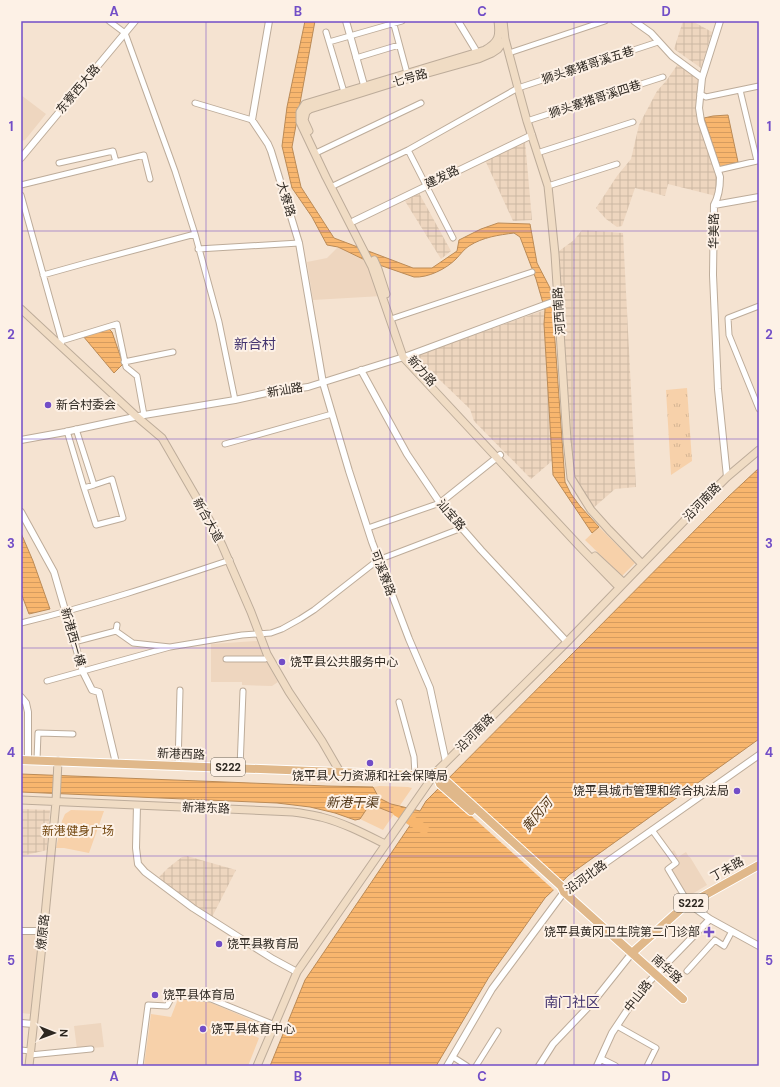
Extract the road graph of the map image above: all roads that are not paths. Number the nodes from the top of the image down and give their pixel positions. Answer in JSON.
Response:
{"nodes":[{"id":1,"x":110,"y":21,"type":"edge"},
{"id":2,"x":135,"y":21,"type":"edge"},
{"id":3,"x":269,"y":21,"type":"edge"},
{"id":4,"x":346,"y":21,"type":"edge"},
{"id":5,"x":402,"y":21,"type":"edge"},
{"id":6,"x":458,"y":21,"type":"edge"},
{"id":7,"x":498,"y":21,"type":"edge"},
{"id":8,"x":503,"y":21,"type":"edge"},
{"id":9,"x":605,"y":21,"type":"edge"},
{"id":10,"x":634,"y":21,"type":"edge"},
{"id":11,"x":720,"y":21,"type":"edge"},
{"id":12,"x":393,"y":22,"type":"edge"},
{"id":13,"x":326,"y":32,"type":"dead end"},
{"id":14,"x":125,"y":33,"type":"junction"},
{"id":15,"x":350,"y":36,"type":"junction"},
{"id":16,"x":502,"y":38,"type":"junction"},
{"id":17,"x":329,"y":42,"type":"junction"},
{"id":18,"x":658,"y":42,"type":"junction"},
{"id":19,"x":400,"y":45,"type":"junction"},
{"id":20,"x":509,"y":53,"type":"junction"},
{"id":21,"x":477,"y":56,"type":"junction"},
{"id":22,"x":356,"y":58,"type":"junction"},
{"id":23,"x":407,"y":73,"type":"junction"},
{"id":24,"x":663,"y":78,"type":"dead end"},
{"id":25,"x":702,"y":78,"type":"junction"},
{"id":26,"x":364,"y":86,"type":"junction"},
{"id":27,"x":759,"y":86,"type":"edge"},
{"id":28,"x":518,"y":88,"type":"junction"},
{"id":29,"x":740,"y":90,"type":"junction"},
{"id":30,"x":344,"y":92,"type":"junction"},
{"id":31,"x":700,"y":94,"type":"junction"},
{"id":32,"x":195,"y":103,"type":"dead end"},
{"id":33,"x":421,"y":103,"type":"dead end"},
{"id":34,"x":307,"y":106,"type":"junction"},
{"id":35,"x":252,"y":120,"type":"junction"},
{"id":36,"x":527,"y":121,"type":"junction"},
{"id":37,"x":633,"y":122,"type":"dead end"},
{"id":38,"x":306,"y":130,"type":"junction"},
{"id":39,"x":532,"y":135,"type":"junction"},
{"id":40,"x":408,"y":150,"type":"junction"},
{"id":41,"x":318,"y":152,"type":"junction"},
{"id":42,"x":538,"y":153,"type":"junction"},
{"id":43,"x":21,"y":158,"type":"edge"},
{"id":44,"x":758,"y":161,"type":"edge"},
{"id":45,"x":116,"y":162,"type":"junction"},
{"id":46,"x":59,"y":163,"type":"dead end"},
{"id":47,"x":617,"y":164,"type":"dead end"},
{"id":48,"x":718,"y":170,"type":"junction"},
{"id":49,"x":150,"y":178,"type":"dead end"},
{"id":50,"x":21,"y":185,"type":"edge"},
{"id":51,"x":426,"y":185,"type":"junction"},
{"id":52,"x":334,"y":186,"type":"junction"},
{"id":53,"x":548,"y":186,"type":"junction"},
{"id":54,"x":21,"y":195,"type":"edge"},
{"id":55,"x":759,"y":197,"type":"edge"},
{"id":56,"x":714,"y":206,"type":"junction"},
{"id":57,"x":354,"y":221,"type":"junction"},
{"id":58,"x":195,"y":234,"type":"junction"},
{"id":59,"x":453,"y":238,"type":"dead end"},
{"id":60,"x":299,"y":243,"type":"junction"},
{"id":61,"x":364,"y":245,"type":"junction"},
{"id":62,"x":198,"y":249,"type":"junction"},
{"id":63,"x":375,"y":268,"type":"junction"},
{"id":64,"x":532,"y":272,"type":"dead end"},
{"id":65,"x":44,"y":275,"type":"junction"},
{"id":66,"x":558,"y":300,"type":"junction"},
{"id":67,"x":759,"y":306,"type":"edge"},
{"id":68,"x":21,"y":308,"type":"edge"},
{"id":69,"x":394,"y":318,"type":"junction"},
{"id":70,"x":60,"y":342,"type":"junction"},
{"id":71,"x":173,"y":352,"type":"dead end"},
{"id":72,"x":405,"y":356,"type":"junction"},
{"id":73,"x":124,"y":362,"type":"junction"},
{"id":74,"x":361,"y":370,"type":"junction"},
{"id":75,"x":323,"y":383,"type":"junction"},
{"id":76,"x":235,"y":400,"type":"junction"},
{"id":77,"x":759,"y":410,"type":"edge"},
{"id":78,"x":332,"y":414,"type":"junction"},
{"id":79,"x":144,"y":415,"type":"junction"},
{"id":80,"x":136,"y":416,"type":"junction"},
{"id":81,"x":76,"y":430,"type":"junction"},
{"id":82,"x":67,"y":431,"type":"junction"},
{"id":83,"x":21,"y":440,"type":"edge"},
{"id":84,"x":225,"y":444,"type":"dead end"},
{"id":85,"x":759,"y":450,"type":"edge"},
{"id":86,"x":498,"y":457,"type":"junction"},
{"id":87,"x":726,"y":478,"type":"junction"},
{"id":88,"x":94,"y":485,"type":"junction"},
{"id":89,"x":84,"y":488,"type":"junction"},
{"id":90,"x":440,"y":503,"type":"junction"},
{"id":91,"x":21,"y":512,"type":"edge"},
{"id":92,"x":368,"y":528,"type":"junction"},
{"id":93,"x":462,"y":528,"type":"junction"},
{"id":94,"x":230,"y":560,"type":"junction"},
{"id":95,"x":378,"y":560,"type":"junction"},
{"id":96,"x":642,"y":564,"type":"junction"},
{"id":97,"x":622,"y":585,"type":"junction"},
{"id":98,"x":66,"y":611,"type":"junction"},
{"id":99,"x":21,"y":622,"type":"edge"},
{"id":100,"x":117,"y":624,"type":"dead end"},
{"id":101,"x":116,"y":631,"type":"junction"},
{"id":102,"x":259,"y":634,"type":"junction"},
{"id":103,"x":74,"y":642,"type":"junction"},
{"id":104,"x":567,"y":642,"type":"junction"},
{"id":105,"x":170,"y":647,"type":"junction"},
{"id":106,"x":269,"y":657,"type":"junction"},
{"id":107,"x":226,"y":659,"type":"dead end"},
{"id":108,"x":83,"y":672,"type":"junction"},
{"id":109,"x":47,"y":681,"type":"dead end"},
{"id":110,"x":180,"y":690,"type":"dead end"},
{"id":111,"x":243,"y":691,"type":"dead end"},
{"id":112,"x":21,"y":697,"type":"edge"},
{"id":113,"x":399,"y":702,"type":"dead end"},
{"id":114,"x":73,"y":734,"type":"dead end"},
{"id":115,"x":759,"y":755,"type":"edge"},
{"id":116,"x":24,"y":760,"type":"edge"},
{"id":117,"x":37,"y":760,"type":"junction"},
{"id":118,"x":58,"y":761,"type":"junction"},
{"id":119,"x":446,"y":762,"type":"junction"},
{"id":120,"x":116,"y":763,"type":"junction"},
{"id":121,"x":178,"y":766,"type":"junction"},
{"id":122,"x":240,"y":768,"type":"junction"},
{"id":123,"x":340,"y":772,"type":"junction"},
{"id":124,"x":436,"y":772,"type":"junction"},
{"id":125,"x":415,"y":775,"type":"junction"},
{"id":126,"x":21,"y":800,"type":"edge"},
{"id":127,"x":56,"y":800,"type":"junction"},
{"id":128,"x":137,"y":805,"type":"junction"},
{"id":129,"x":652,"y":830,"type":"junction"},
{"id":130,"x":385,"y":844,"type":"junction"},
{"id":131,"x":759,"y":866,"type":"edge"},
{"id":132,"x":564,"y":892,"type":"junction"},
{"id":133,"x":689,"y":904,"type":"junction"},
{"id":134,"x":710,"y":919,"type":"junction"},
{"id":135,"x":21,"y":931,"type":"edge"},
{"id":136,"x":43,"y":931,"type":"junction"},
{"id":137,"x":732,"y":931,"type":"junction"},
{"id":138,"x":759,"y":946,"type":"edge"},
{"id":139,"x":632,"y":953,"type":"junction"},
{"id":140,"x":687,"y":971,"type":"dead end"},
{"id":141,"x":297,"y":972,"type":"junction"},
{"id":142,"x":656,"y":974,"type":"junction"},
{"id":143,"x":683,"y":999,"type":"dead end"},
{"id":144,"x":21,"y":1023,"type":"edge"},
{"id":145,"x":33,"y":1024,"type":"junction"},
{"id":146,"x":275,"y":1025,"type":"junction"},
{"id":147,"x":617,"y":1026,"type":"junction"},
{"id":148,"x":498,"y":1031,"type":"dead end"},
{"id":149,"x":21,"y":1050,"type":"edge"},
{"id":150,"x":91,"y":1050,"type":"dead end"},
{"id":151,"x":30,"y":1053,"type":"junction"},
{"id":152,"x":453,"y":1057,"type":"junction"},
{"id":153,"x":601,"y":1059,"type":"junction"},
{"id":154,"x":29,"y":1066,"type":"edge"},
{"id":155,"x":140,"y":1066,"type":"edge"},
{"id":156,"x":257,"y":1066,"type":"edge"},
{"id":157,"x":447,"y":1066,"type":"edge"},
{"id":158,"x":467,"y":1066,"type":"edge"},
{"id":159,"x":476,"y":1066,"type":"edge"},
{"id":160,"x":539,"y":1066,"type":"edge"},
{"id":161,"x":598,"y":1066,"type":"edge"},
{"id":162,"x":615,"y":1066,"type":"edge"},
{"id":163,"x":647,"y":1066,"type":"edge"}],
"edges":[{"from":1,"to":14,"type":"street"},
{"from":2,"to":14,"type":"street","name":"东寮西大路"},
{"from":3,"to":35,"type":"street"},
{"from":4,"to":15,"type":"street"},
{"from":5,"to":12,"type":"street"},
{"from":6,"to":21,"type":"street"},
{"from":7,"to":16,"type":"main road"},
{"from":8,"to":16,"type":"main road"},
{"from":9,"to":20,"type":"street"},
{"from":10,"to":18,"type":"street"},
{"from":11,"to":25,"type":"street","name":"华美路"},
{"from":12,"to":15,"type":"street"},
{"from":12,"to":19,"type":"street"},
{"from":13,"to":17,"type":"street"},
{"from":14,"to":43,"type":"street","name":"东寮西大路"},
{"from":14,"to":58,"type":"street"},
{"from":15,"to":17,"type":"street"},
{"from":15,"to":22,"type":"street"},
{"from":16,"to":20,"type":"main road","name":"河西南路"},
{"from":16,"to":21,"type":"main road","name":"七号路"},
{"from":17,"to":30,"type":"street"},
{"from":18,"to":25,"type":"street"},
{"from":18,"to":28,"type":"street","name":"狮头寨猪哥溪五巷"},
{"from":19,"to":22,"type":"street"},
{"from":19,"to":23,"type":"street"},
{"from":20,"to":28,"type":"main road","name":"河西南路"},
{"from":21,"to":23,"type":"main road","name":"七号路"},
{"from":21,"to":34,"type":"main road","name":"七号路"},
{"from":22,"to":26,"type":"street"},
{"from":23,"to":26,"type":"main road","name":"七号路"},
{"from":24,"to":36,"type":"street","name":"狮头寨猪哥溪四巷"},
{"from":25,"to":31,"type":"street","name":"华美路"},
{"from":26,"to":30,"type":"main road","name":"七号路"},
{"from":27,"to":29,"type":"street"},
{"from":28,"to":36,"type":"main road","name":"河西南路"},
{"from":28,"to":40,"type":"street","name":"狮头寨猪哥溪五巷"},
{"from":29,"to":31,"type":"street"},
{"from":29,"to":44,"type":"street"},
{"from":30,"to":34,"type":"main road","name":"七号路"},
{"from":31,"to":48,"type":"street","name":"华美路"},
{"from":32,"to":35,"type":"street"},
{"from":33,"to":41,"type":"street"},
{"from":34,"to":38,"type":"main road","name":"新力路"},
{"from":35,"to":60,"type":"street","name":"大寮路"},
{"from":36,"to":39,"type":"main road","name":"河西南路"},
{"from":37,"to":42,"type":"street"},
{"from":38,"to":41,"type":"main road","name":"新力路"},
{"from":38,"to":61,"type":"main road"},
{"from":39,"to":42,"type":"main road","name":"河西南路"},
{"from":39,"to":51,"type":"street","name":"建发路"},
{"from":40,"to":51,"type":"street"},
{"from":40,"to":52,"type":"street","name":"狮头寨猪哥溪五巷"},
{"from":41,"to":52,"type":"main road","name":"新力路"},
{"from":42,"to":53,"type":"main road","name":"河西南路"},
{"from":44,"to":48,"type":"street"},
{"from":45,"to":46,"type":"street"},
{"from":45,"to":49,"type":"street"},
{"from":45,"to":50,"type":"street"},
{"from":47,"to":53,"type":"street"},
{"from":48,"to":56,"type":"street","name":"华美路"},
{"from":51,"to":57,"type":"street","name":"建发路"},
{"from":51,"to":59,"type":"street"},
{"from":52,"to":57,"type":"main road","name":"新力路"},
{"from":53,"to":66,"type":"main road","name":"河西南路"},
{"from":54,"to":65,"type":"street"},
{"from":55,"to":56,"type":"street"},
{"from":56,"to":87,"type":"street","name":"华美路"},
{"from":57,"to":61,"type":"main road","name":"新力路"},
{"from":58,"to":62,"type":"street"},
{"from":58,"to":65,"type":"street"},
{"from":60,"to":62,"type":"street"},
{"from":60,"to":75,"type":"street","name":"大寮路"},
{"from":61,"to":63,"type":"main road","name":"新力路"},
{"from":62,"to":76,"type":"street"},
{"from":63,"to":69,"type":"main road","name":"新力路"},
{"from":63,"to":72,"type":"main road"},
{"from":64,"to":69,"type":"street"},
{"from":65,"to":70,"type":"street"},
{"from":66,"to":72,"type":"street","name":"新汕路"},
{"from":66,"to":96,"type":"main road","name":"河西南路"},
{"from":67,"to":77,"type":"street"},
{"from":68,"to":70,"type":"main road","name":"新合大道"},
{"from":69,"to":72,"type":"main road","name":"新力路"},
{"from":70,"to":73,"type":"street"},
{"from":70,"to":80,"type":"main road","name":"新合大道"},
{"from":71,"to":73,"type":"street"},
{"from":72,"to":74,"type":"street","name":"新汕路"},
{"from":72,"to":86,"type":"main road","name":"新力路"},
{"from":73,"to":79,"type":"street"},
{"from":74,"to":75,"type":"street","name":"新汕路"},
{"from":74,"to":90,"type":"street","name":"汕宝路"},
{"from":75,"to":76,"type":"street","name":"新汕路"},
{"from":75,"to":78,"type":"street","name":"可溪寮路"},
{"from":76,"to":79,"type":"street","name":"新汕路"},
{"from":78,"to":84,"type":"street"},
{"from":78,"to":92,"type":"street","name":"可溪寮路"},
{"from":79,"to":80,"type":"street","name":"新汕路"},
{"from":80,"to":81,"type":"street","name":"新汕路"},
{"from":80,"to":94,"type":"main road","name":"新合大道"},
{"from":81,"to":82,"type":"street","name":"新汕路"},
{"from":81,"to":88,"type":"street"},
{"from":82,"to":83,"type":"street","name":"新汕路"},
{"from":82,"to":89,"type":"street"},
{"from":85,"to":87,"type":"main road","name":"沿河南路"},
{"from":86,"to":90,"type":"street"},
{"from":86,"to":97,"type":"main road","name":"新力路"},
{"from":87,"to":96,"type":"main road","name":"沿河南路"},
{"from":88,"to":89,"type":"street"},
{"from":88,"to":89,"type":"street"},
{"from":90,"to":92,"type":"street"},
{"from":90,"to":93,"type":"street","name":"汕宝路"},
{"from":91,"to":98,"type":"street","name":"新港西一横"},
{"from":92,"to":95,"type":"street","name":"可溪寮路"},
{"from":93,"to":95,"type":"street"},
{"from":93,"to":104,"type":"street","name":"汕宝路"},
{"from":94,"to":98,"type":"street"},
{"from":94,"to":102,"type":"main road","name":"新合大道"},
{"from":95,"to":102,"type":"street"},
{"from":95,"to":119,"type":"street","name":"可溪寮路"},
{"from":96,"to":97,"type":"main road","name":"沿河南路"},
{"from":97,"to":104,"type":"main road","name":"沿河南路"},
{"from":98,"to":99,"type":"street"},
{"from":98,"to":103,"type":"street","name":"新港西一横"},
{"from":100,"to":101,"type":"street"},
{"from":101,"to":103,"type":"street"},
{"from":101,"to":105,"type":"street"},
{"from":102,"to":105,"type":"street"},
{"from":102,"to":106,"type":"main road","name":"新合大道"},
{"from":103,"to":108,"type":"street","name":"新港西一横"},
{"from":104,"to":119,"type":"main road","name":"沿河南路"},
{"from":105,"to":108,"type":"street"},
{"from":106,"to":107,"type":"street"},
{"from":106,"to":123,"type":"main road","name":"新合大道"},
{"from":108,"to":109,"type":"street"},
{"from":108,"to":120,"type":"street","name":"新港西一横"},
{"from":110,"to":121,"type":"street"},
{"from":111,"to":122,"type":"street"},
{"from":112,"to":116,"type":"street"},
{"from":113,"to":125,"type":"street"},
{"from":114,"to":117,"type":"street"},
{"from":115,"to":129,"type":"street","name":"沿河北路"},
{"from":116,"to":117,"type":"main road","name":"新港西路","number":"S222"},
{"from":117,"to":118,"type":"main road","name":"新港西路","number":"S222"},
{"from":118,"to":120,"type":"main road","name":"新港西路","number":"S222"},
{"from":118,"to":127,"type":"main road","name":"燎原路"},
{"from":119,"to":124,"type":"main road","name":"沿河南路"},
{"from":120,"to":121,"type":"main road","name":"新港西路","number":"S222"},
{"from":121,"to":122,"type":"main road","name":"新港西路","number":"S222"},
{"from":122,"to":123,"type":"main road","name":"新港西路","number":"S222"},
{"from":123,"to":125,"type":"main road","name":"新港西路","number":"S222"},
{"from":124,"to":125,"type":"main road","name":"新港西路","number":"S222"},
{"from":124,"to":130,"type":"main road","name":"沿河南路"},
{"from":124,"to":132,"type":"main road","name":"南华路"},
{"from":126,"to":127,"type":"main road","name":"新港东路"},
{"from":127,"to":128,"type":"main road","name":"新港东路"},
{"from":127,"to":136,"type":"main road","name":"燎原路"},
{"from":128,"to":130,"type":"main road","name":"新港东路"},
{"from":128,"to":141,"type":"street"},
{"from":129,"to":132,"type":"street","name":"沿河北路"},
{"from":129,"to":133,"type":"street"},
{"from":130,"to":141,"type":"main road","name":"沿河南路"},
{"from":131,"to":133,"type":"main road","name":"丁未路","number":"S222"},
{"from":132,"to":139,"type":"main road","name":"南华路"},
{"from":132,"to":152,"type":"street","name":"沿河北路"},
{"from":133,"to":134,"type":"street"},
{"from":133,"to":139,"type":"main road","name":"丁未路","number":"S222"},
{"from":134,"to":137,"type":"street"},
{"from":134,"to":142,"type":"street","name":"中山路"},
{"from":135,"to":136,"type":"street"},
{"from":136,"to":145,"type":"main road","name":"燎原路"},
{"from":137,"to":138,"type":"street"},
{"from":137,"to":140,"type":"street"},
{"from":139,"to":142,"type":"main road","name":"南华路"},
{"from":139,"to":160,"type":"street"},
{"from":141,"to":146,"type":"main road","name":"沿河南路"},
{"from":142,"to":143,"type":"main road","name":"南华路"},
{"from":142,"to":147,"type":"street","name":"中山路"},
{"from":144,"to":145,"type":"street"},
{"from":145,"to":151,"type":"main road","name":"燎原路"},
{"from":146,"to":155,"type":"street"},
{"from":146,"to":156,"type":"main road","name":"沿河南路"},
{"from":147,"to":153,"type":"street","name":"中山路"},
{"from":147,"to":163,"type":"street"},
{"from":148,"to":159,"type":"street"},
{"from":149,"to":151,"type":"street"},
{"from":150,"to":151,"type":"street"},
{"from":151,"to":154,"type":"main road","name":"燎原路"},
{"from":152,"to":157,"type":"street","name":"沿河北路"},
{"from":152,"to":158,"type":"street"},
{"from":153,"to":161,"type":"street","name":"中山路"},
{"from":153,"to":162,"type":"street"}]}
